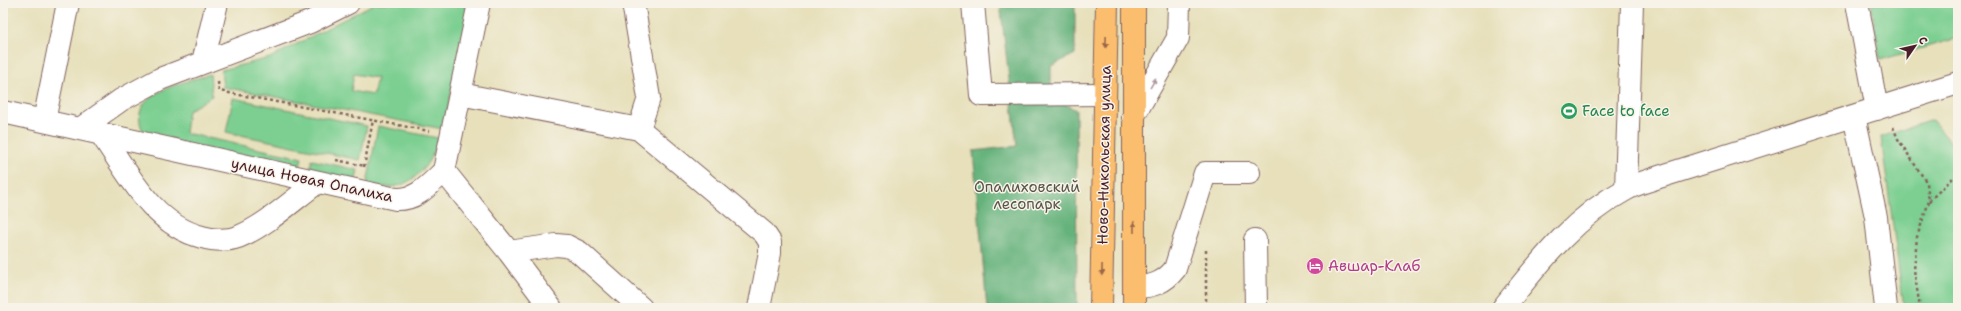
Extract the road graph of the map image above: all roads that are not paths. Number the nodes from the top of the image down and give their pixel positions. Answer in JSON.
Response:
{"nodes":[{"id":1,"x":68,"y":3,"type":"edge"},
{"id":2,"x":217,"y":3,"type":"edge"},
{"id":3,"x":348,"y":3,"type":"edge"},
{"id":4,"x":479,"y":3,"type":"edge"},
{"id":5,"x":633,"y":3,"type":"edge"},
{"id":6,"x":973,"y":3,"type":"edge"},
{"id":7,"x":1107,"y":3,"type":"edge"},
{"id":8,"x":1134,"y":3,"type":"edge"},
{"id":9,"x":1179,"y":3,"type":"edge"},
{"id":10,"x":1632,"y":3,"type":"edge"},
{"id":11,"x":1857,"y":3,"type":"edge"},
{"id":12,"x":208,"y":60,"type":"junction"},
{"id":13,"x":1958,"y":83,"type":"edge"},
{"id":14,"x":460,"y":94,"type":"junction"},
{"id":15,"x":1105,"y":94,"type":"junction"},
{"id":16,"x":1882,"y":107,"type":"junction"},
{"id":17,"x":3,"y":112,"type":"edge"},
{"id":18,"x":1854,"y":116,"type":"junction"},
{"id":19,"x":1133,"y":117,"type":"junction"},
{"id":20,"x":44,"y":121,"type":"junction"},
{"id":21,"x":80,"y":129,"type":"junction"},
{"id":22,"x":639,"y":129,"type":"junction"},
{"id":23,"x":101,"y":134,"type":"junction"},
{"id":24,"x":444,"y":171,"type":"junction"},
{"id":25,"x":1249,"y":173,"type":"dead end"},
{"id":26,"x":318,"y":182,"type":"junction"},
{"id":27,"x":1626,"y":189,"type":"junction"},
{"id":28,"x":1255,"y":240,"type":"dead end"},
{"id":29,"x":509,"y":252,"type":"junction"},
{"id":30,"x":1134,"y":298,"type":"edge"},
{"id":31,"x":551,"y":308,"type":"edge"},
{"id":32,"x":641,"y":308,"type":"edge"},
{"id":33,"x":759,"y":308,"type":"edge"},
{"id":34,"x":1101,"y":308,"type":"edge"},
{"id":35,"x":1256,"y":308,"type":"edge"},
{"id":36,"x":1502,"y":308,"type":"edge"},
{"id":37,"x":1886,"y":308,"type":"edge"}],
"edges":[{"from":1,"to":20,"type":"street"},
{"from":2,"to":12,"type":"street"},
{"from":3,"to":12,"type":"street"},
{"from":4,"to":14,"type":"street"},
{"from":5,"to":22,"type":"street"},
{"from":6,"to":15,"type":"street"},
{"from":7,"to":15,"type":"main road","name":"Ново-Никольская улица","one_way":true},
{"from":8,"to":19,"type":"main road","name":"Ново-Никольская улица"},
{"from":19,"to":9,"type":"street","one_way":true},
{"from":10,"to":27,"type":"street"},
{"from":11,"to":16,"type":"street"},
{"from":12,"to":21,"type":"street"},
{"from":13,"to":16,"type":"street"},
{"from":14,"to":22,"type":"street"},
{"from":14,"to":24,"type":"street"},
{"from":15,"to":34,"type":"main road","name":"Ново-Никольская улица","one_way":true},
{"from":16,"to":18,"type":"street"},
{"from":17,"to":20,"type":"street","name":"улица Новая Опалиха"},
{"from":18,"to":27,"type":"street"},
{"from":18,"to":37,"type":"street"},
{"from":30,"to":19,"type":"main road","name":"Ново-Никольская улица","one_way":true},
{"from":20,"to":21,"type":"street","name":"улица Новая Опалиха"},
{"from":21,"to":23,"type":"street","name":"улица Новая Опалиха"},
{"from":22,"to":33,"type":"street"},
{"from":23,"to":26,"type":"street","name":"улица Новая Опалиха"},
{"from":23,"to":26,"type":"street"},
{"from":24,"to":26,"type":"street","name":"улица Новая Опалиха"},
{"from":24,"to":29,"type":"street"},
{"from":25,"to":30,"type":"street"},
{"from":27,"to":36,"type":"street"},
{"from":28,"to":35,"type":"street"},
{"from":29,"to":31,"type":"street"},
{"from":29,"to":32,"type":"street"}]}
